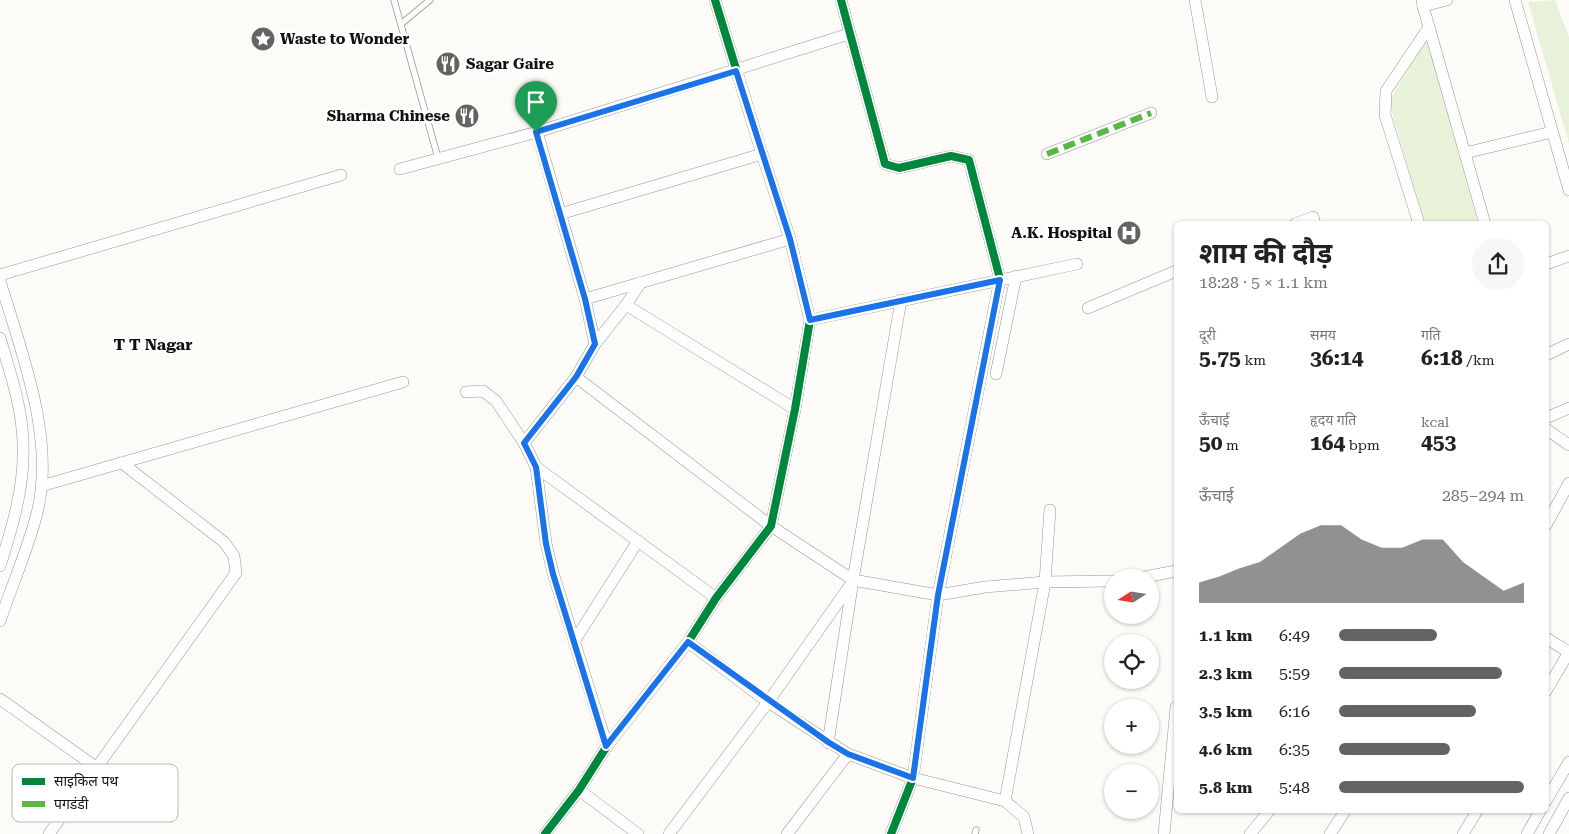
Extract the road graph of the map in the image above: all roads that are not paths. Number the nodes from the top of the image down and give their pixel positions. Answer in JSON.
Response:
{"nodes":[{"id":1,"x":394,"y":0,"type":"edge"},
{"id":2,"x":430,"y":0,"type":"edge"},
{"id":3,"x":715,"y":0,"type":"edge"},
{"id":4,"x":841,"y":0,"type":"edge"},
{"id":5,"x":1195,"y":0,"type":"edge"},
{"id":6,"x":1514,"y":0,"type":"edge"},
{"id":7,"x":1441,"y":1,"type":"edge"},
{"id":8,"x":1422,"y":3,"type":"edge"},
{"id":9,"x":401,"y":24,"type":"junction"},
{"id":10,"x":1429,"y":27,"type":"junction"},
{"id":11,"x":848,"y":34,"type":"junction"},
{"id":12,"x":736,"y":71,"type":"junction"},
{"id":13,"x":1212,"y":97,"type":"dead end"},
{"id":14,"x":1151,"y":112,"type":"dead end"},
{"id":15,"x":536,"y":132,"type":"junction"},
{"id":16,"x":1552,"y":132,"type":"junction"},
{"id":17,"x":1465,"y":153,"type":"junction"},
{"id":18,"x":762,"y":154,"type":"junction"},
{"id":19,"x":1047,"y":154,"type":"dead end"},
{"id":20,"x":438,"y":158,"type":"junction"},
{"id":21,"x":400,"y":169,"type":"dead end"},
{"id":22,"x":341,"y":175,"type":"dead end"},
{"id":23,"x":1569,"y":190,"type":"edge"},
{"id":24,"x":560,"y":214,"type":"junction"},
{"id":25,"x":1303,"y":221,"type":"edge"},
{"id":26,"x":1314,"y":221,"type":"edge"},
{"id":27,"x":1418,"y":221,"type":"edge"},
{"id":28,"x":1485,"y":221,"type":"edge"},
{"id":29,"x":790,"y":239,"type":"junction"},
{"id":30,"x":1569,"y":256,"type":"edge"},
{"id":31,"x":1549,"y":263,"type":"edge"},
{"id":32,"x":1077,"y":264,"type":"dead end"},
{"id":33,"x":1174,"y":272,"type":"edge"},
{"id":34,"x":0,"y":275,"type":"edge"},
{"id":35,"x":1016,"y":276,"type":"junction"},
{"id":36,"x":1000,"y":280,"type":"junction"},
{"id":37,"x":0,"y":281,"type":"edge"},
{"id":38,"x":641,"y":282,"type":"junction"},
{"id":39,"x":585,"y":299,"type":"junction"},
{"id":40,"x":901,"y":300,"type":"junction"},
{"id":41,"x":626,"y":305,"type":"junction"},
{"id":42,"x":1088,"y":308,"type":"dead end"},
{"id":43,"x":810,"y":320,"type":"junction"},
{"id":44,"x":0,"y":338,"type":"edge"},
{"id":45,"x":595,"y":344,"type":"junction"},
{"id":46,"x":1569,"y":344,"type":"edge"},
{"id":47,"x":1549,"y":354,"type":"edge"},
{"id":48,"x":996,"y":374,"type":"dead end"},
{"id":49,"x":576,"y":377,"type":"junction"},
{"id":50,"x":403,"y":382,"type":"dead end"},
{"id":51,"x":466,"y":392,"type":"dead end"},
{"id":52,"x":795,"y":408,"type":"junction"},
{"id":53,"x":1569,"y":408,"type":"edge"},
{"id":54,"x":1549,"y":417,"type":"edge"},
{"id":55,"x":1549,"y":431,"type":"edge"},
{"id":56,"x":524,"y":443,"type":"junction"},
{"id":57,"x":1569,"y":445,"type":"edge"},
{"id":58,"x":122,"y":464,"type":"junction"},
{"id":59,"x":536,"y":467,"type":"junction"},
{"id":60,"x":1569,"y":483,"type":"edge"},
{"id":61,"x":41,"y":486,"type":"junction"},
{"id":62,"x":1050,"y":510,"type":"dead end"},
{"id":63,"x":1549,"y":520,"type":"edge"},
{"id":64,"x":771,"y":526,"type":"junction"},
{"id":65,"x":638,"y":541,"type":"junction"},
{"id":66,"x":0,"y":566,"type":"edge"},
{"id":67,"x":1174,"y":571,"type":"edge"},
{"id":68,"x":1159,"y":574,"type":"edge"},
{"id":69,"x":853,"y":580,"type":"junction"},
{"id":70,"x":1104,"y":581,"type":"edge"},
{"id":71,"x":1045,"y":582,"type":"junction"},
{"id":72,"x":938,"y":595,"type":"junction"},
{"id":73,"x":716,"y":598,"type":"junction"},
{"id":74,"x":0,"y":621,"type":"edge"},
{"id":75,"x":575,"y":640,"type":"junction"},
{"id":76,"x":1549,"y":640,"type":"edge"},
{"id":77,"x":688,"y":642,"type":"junction"},
{"id":78,"x":1569,"y":652,"type":"edge"},
{"id":79,"x":1549,"y":687,"type":"edge"},
{"id":80,"x":0,"y":699,"type":"edge"},
{"id":81,"x":768,"y":702,"type":"junction"},
{"id":82,"x":828,"y":742,"type":"junction"},
{"id":83,"x":606,"y":746,"type":"junction"},
{"id":84,"x":1174,"y":748,"type":"edge"},
{"id":85,"x":848,"y":754,"type":"junction"},
{"id":86,"x":1569,"y":762,"type":"edge"},
{"id":87,"x":91,"y":764,"type":"edge"},
{"id":88,"x":100,"y":764,"type":"edge"},
{"id":89,"x":913,"y":778,"type":"junction"},
{"id":90,"x":1554,"y":788,"type":"junction"},
{"id":91,"x":579,"y":790,"type":"junction"},
{"id":92,"x":1172,"y":790,"type":"edge"},
{"id":93,"x":1569,"y":794,"type":"edge"},
{"id":94,"x":1549,"y":796,"type":"edge"},
{"id":95,"x":1569,"y":798,"type":"edge"},
{"id":96,"x":1005,"y":801,"type":"junction"},
{"id":97,"x":1267,"y":813,"type":"edge"},
{"id":98,"x":1344,"y":813,"type":"edge"},
{"id":99,"x":1477,"y":813,"type":"edge"},
{"id":100,"x":1539,"y":813,"type":"edge"},
{"id":101,"x":58,"y":822,"type":"edge"},
{"id":102,"x":49,"y":834,"type":"edge"},
{"id":103,"x":545,"y":834,"type":"edge"},
{"id":104,"x":638,"y":834,"type":"edge"},
{"id":105,"x":669,"y":834,"type":"edge"},
{"id":106,"x":787,"y":834,"type":"edge"},
{"id":107,"x":892,"y":834,"type":"edge"},
{"id":108,"x":1028,"y":834,"type":"edge"},
{"id":109,"x":1164,"y":834,"type":"edge"},
{"id":110,"x":1250,"y":834,"type":"edge"},
{"id":111,"x":1330,"y":834,"type":"edge"},
{"id":112,"x":1463,"y":834,"type":"edge"},
{"id":113,"x":1526,"y":834,"type":"edge"},
{"id":114,"x":1550,"y":834,"type":"edge"}],
"edges":[{"from":1,"to":9,"type":"lane"},
{"from":2,"to":9,"type":"lane"},
{"from":3,"to":12,"type":"street"},
{"from":4,"to":11,"type":"street"},
{"from":5,"to":13,"type":"street"},
{"from":6,"to":16,"type":"street"},
{"from":7,"to":8,"type":"street"},
{"from":8,"to":10,"type":"street"},
{"from":9,"to":20,"type":"lane"},
{"from":10,"to":17,"type":"street"},
{"from":10,"to":27,"type":"street"},
{"from":11,"to":12,"type":"street"},
{"from":11,"to":36,"type":"street"},
{"from":12,"to":15,"type":"street"},
{"from":12,"to":18,"type":"street"},
{"from":14,"to":19,"type":"street"},
{"from":15,"to":20,"type":"street"},
{"from":15,"to":24,"type":"street"},
{"from":16,"to":17,"type":"street"},
{"from":16,"to":23,"type":"street"},
{"from":17,"to":28,"type":"street"},
{"from":18,"to":24,"type":"street"},
{"from":18,"to":29,"type":"street"},
{"from":20,"to":21,"type":"street"},
{"from":22,"to":34,"type":"street"},
{"from":24,"to":39,"type":"street"},
{"from":25,"to":26,"type":"street"},
{"from":29,"to":38,"type":"street"},
{"from":29,"to":43,"type":"street"},
{"from":30,"to":31,"type":"street"},
{"from":32,"to":35,"type":"street"},
{"from":33,"to":42,"type":"street"},
{"from":35,"to":36,"type":"street"},
{"from":35,"to":48,"type":"street"},
{"from":36,"to":40,"type":"street"},
{"from":36,"to":72,"type":"street"},
{"from":37,"to":61,"type":"street"},
{"from":38,"to":39,"type":"street"},
{"from":38,"to":41,"type":"street"},
{"from":39,"to":45,"type":"street"},
{"from":40,"to":43,"type":"street"},
{"from":40,"to":69,"type":"street"},
{"from":41,"to":45,"type":"street"},
{"from":41,"to":52,"type":"street"},
{"from":43,"to":52,"type":"street"},
{"from":44,"to":66,"type":"street"},
{"from":45,"to":49,"type":"street"},
{"from":46,"to":47,"type":"street"},
{"from":49,"to":56,"type":"street"},
{"from":49,"to":64,"type":"street"},
{"from":50,"to":58,"type":"street"},
{"from":51,"to":56,"type":"street"},
{"from":52,"to":64,"type":"street"},
{"from":53,"to":54,"type":"street"},
{"from":55,"to":57,"type":"street"},
{"from":56,"to":59,"type":"street"},
{"from":58,"to":61,"type":"street"},
{"from":58,"to":88,"type":"street"},
{"from":59,"to":65,"type":"street"},
{"from":59,"to":75,"type":"street"},
{"from":60,"to":63,"type":"street"},
{"from":61,"to":74,"type":"street"},
{"from":62,"to":71,"type":"street"},
{"from":64,"to":69,"type":"street"},
{"from":64,"to":73,"type":"street"},
{"from":65,"to":73,"type":"street"},
{"from":65,"to":75,"type":"street"},
{"from":67,"to":68,"type":"street"},
{"from":69,"to":72,"type":"street"},
{"from":69,"to":81,"type":"street"},
{"from":69,"to":82,"type":"street"},
{"from":70,"to":71,"type":"street"},
{"from":71,"to":72,"type":"street"},
{"from":71,"to":96,"type":"street"},
{"from":72,"to":89,"type":"street"},
{"from":73,"to":77,"type":"street"},
{"from":75,"to":83,"type":"street"},
{"from":76,"to":78,"type":"street"},
{"from":77,"to":81,"type":"street"},
{"from":77,"to":83,"type":"street"},
{"from":78,"to":79,"type":"street"},
{"from":80,"to":87,"type":"street"},
{"from":81,"to":82,"type":"street"},
{"from":81,"to":105,"type":"street"},
{"from":82,"to":85,"type":"street"},
{"from":83,"to":91,"type":"street"},
{"from":84,"to":92,"type":"street"},
{"from":85,"to":89,"type":"street"},
{"from":85,"to":106,"type":"street"},
{"from":86,"to":90,"type":"street"},
{"from":89,"to":96,"type":"street"},
{"from":89,"to":107,"type":"street"},
{"from":90,"to":93,"type":"street"},
{"from":90,"to":94,"type":"street"},
{"from":91,"to":103,"type":"street"},
{"from":91,"to":104,"type":"street"},
{"from":92,"to":109,"type":"street"},
{"from":95,"to":114,"type":"street"},
{"from":96,"to":108,"type":"street"},
{"from":97,"to":110,"type":"street"},
{"from":98,"to":111,"type":"street"},
{"from":99,"to":112,"type":"street"},
{"from":100,"to":113,"type":"street"},
{"from":101,"to":102,"type":"street"}]}
